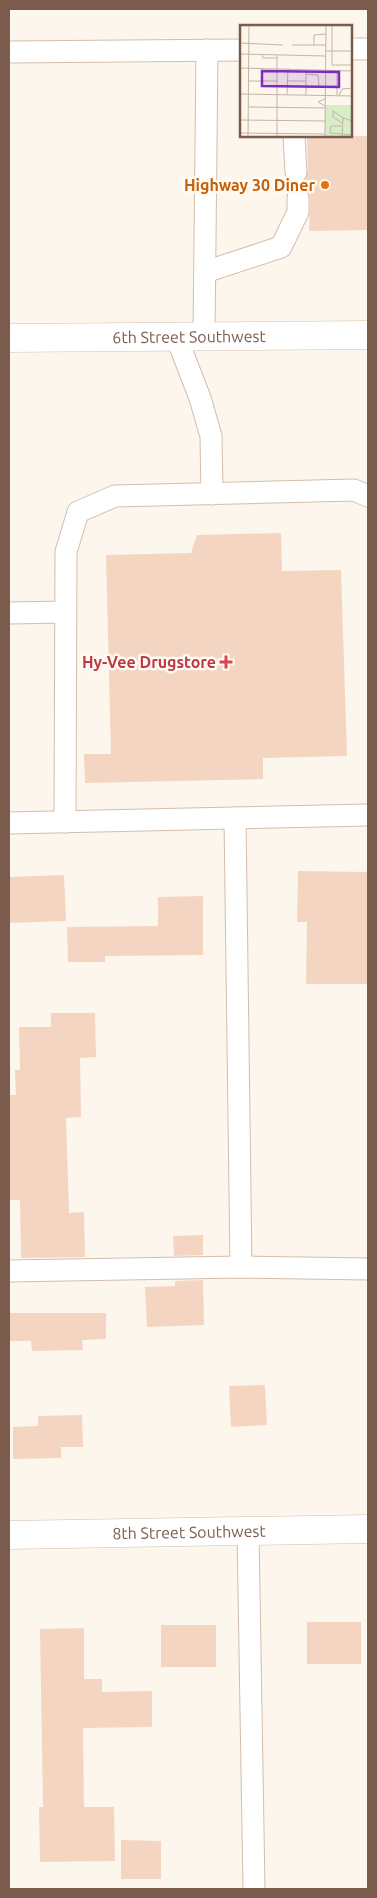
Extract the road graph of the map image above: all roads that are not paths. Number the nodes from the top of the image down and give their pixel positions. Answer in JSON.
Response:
{"nodes":[{"id":1,"x":352,"y":49,"type":"edge"},
{"id":2,"x":368,"y":49,"type":"edge"},
{"id":3,"x":206,"y":50,"type":"junction"},
{"id":4,"x":240,"y":50,"type":"edge"},
{"id":5,"x":9,"y":52,"type":"edge"},
{"id":6,"x":294,"y":138,"type":"edge"},
{"id":7,"x":296,"y":172,"type":"dead end"},
{"id":8,"x":298,"y":198,"type":"dead end"},
{"id":9,"x":205,"y":272,"type":"junction"},
{"id":10,"x":368,"y":334,"type":"edge"},
{"id":11,"x":176,"y":336,"type":"junction"},
{"id":12,"x":204,"y":336,"type":"junction"},
{"id":13,"x":9,"y":338,"type":"edge"},
{"id":14,"x":212,"y":494,"type":"junction"},
{"id":15,"x":368,"y":496,"type":"edge"},
{"id":16,"x":65,"y":612,"type":"junction"},
{"id":17,"x":9,"y":613,"type":"edge"},
{"id":18,"x":368,"y":815,"type":"edge"},
{"id":19,"x":235,"y":818,"type":"junction"},
{"id":20,"x":65,"y":822,"type":"junction"},
{"id":21,"x":9,"y":824,"type":"edge"},
{"id":22,"x":241,"y":1267,"type":"junction"},
{"id":23,"x":368,"y":1269,"type":"edge"},
{"id":24,"x":9,"y":1271,"type":"edge"},
{"id":25,"x":368,"y":1529,"type":"edge"},
{"id":26,"x":248,"y":1531,"type":"junction"},
{"id":27,"x":9,"y":1535,"type":"edge"},
{"id":28,"x":254,"y":1889,"type":"edge"}],
"edges":[{"from":1,"to":2,"type":"lane"},
{"from":3,"to":4,"type":"lane"},
{"from":3,"to":5,"type":"lane"},
{"from":3,"to":9,"type":"lane"},
{"from":6,"to":7,"type":"lane"},
{"from":8,"to":9,"type":"lane"},
{"from":9,"to":12,"type":"lane"},
{"from":10,"to":12,"type":"main road","name":"6th Street Southwest"},
{"from":11,"to":12,"type":"main road","name":"6th Street Southwest"},
{"from":11,"to":13,"type":"main road","name":"6th Street Southwest"},
{"from":11,"to":14,"type":"lane"},
{"from":14,"to":15,"type":"lane"},
{"from":14,"to":16,"type":"lane"},
{"from":16,"to":17,"type":"lane"},
{"from":16,"to":20,"type":"lane"},
{"from":18,"to":19,"type":"lane"},
{"from":19,"to":20,"type":"lane"},
{"from":19,"to":22,"type":"lane"},
{"from":20,"to":21,"type":"lane"},
{"from":22,"to":23,"type":"lane"},
{"from":22,"to":24,"type":"lane"},
{"from":25,"to":26,"type":"main road","name":"8th Street Southwest"},
{"from":26,"to":27,"type":"main road","name":"8th Street Southwest"},
{"from":26,"to":28,"type":"lane"}]}
